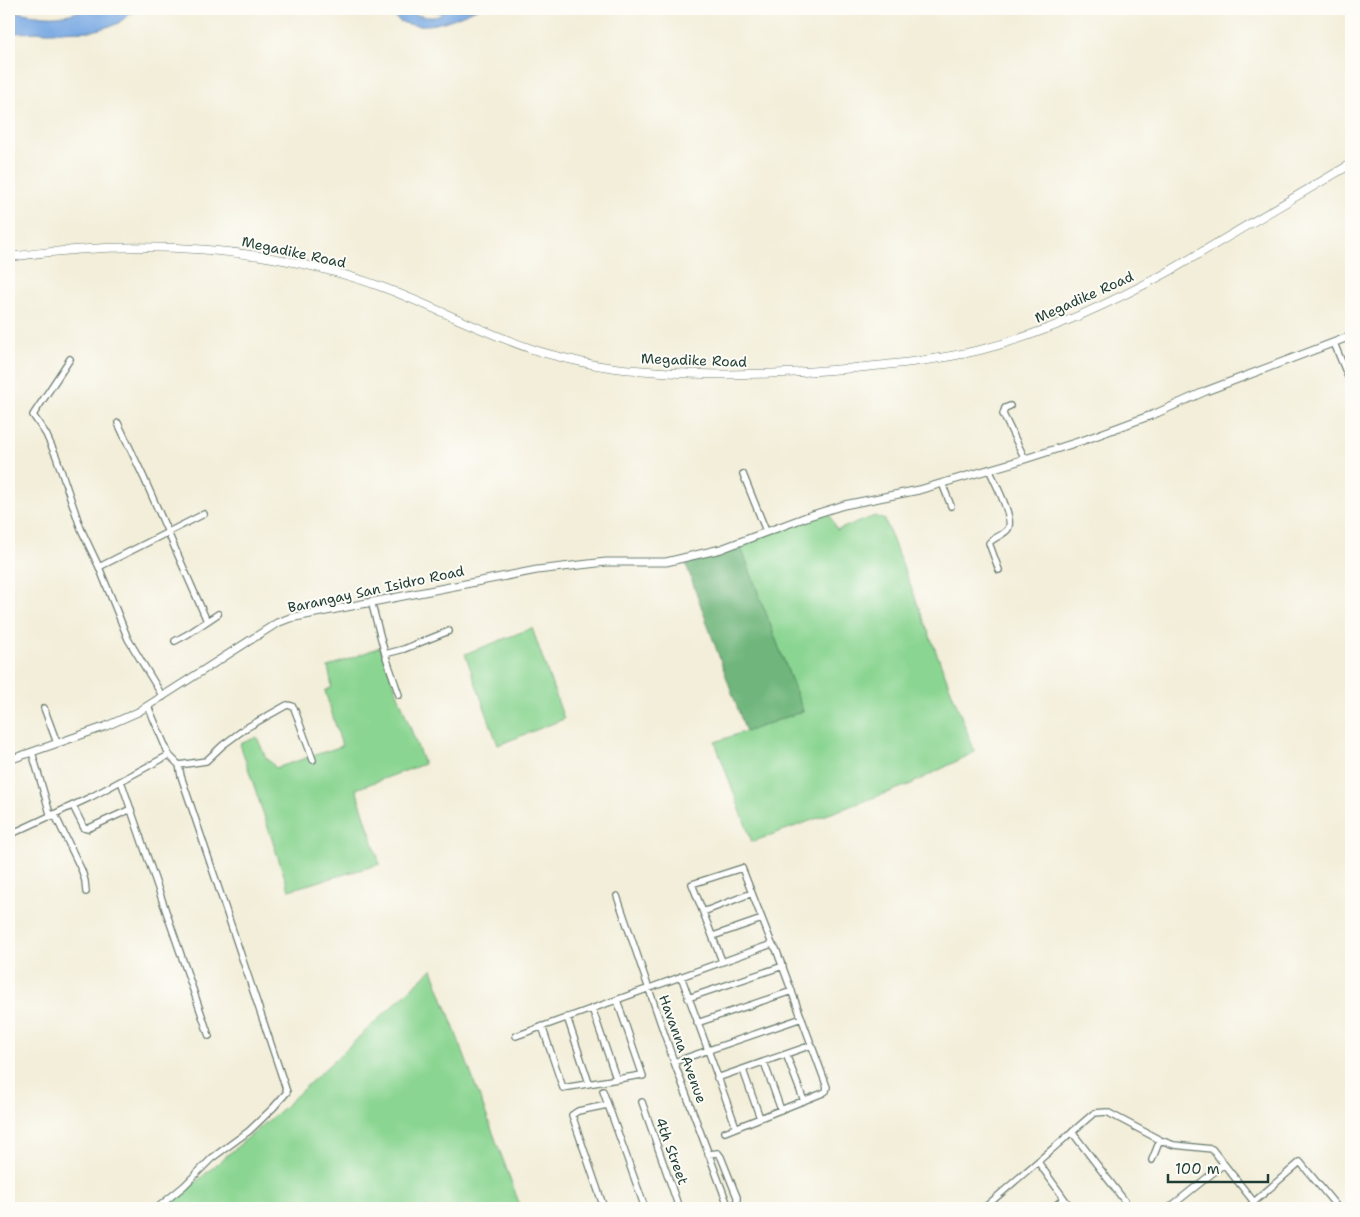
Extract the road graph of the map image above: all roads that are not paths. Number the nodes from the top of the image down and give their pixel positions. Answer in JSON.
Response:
{"nodes":[{"id":1,"x":1351,"y":164,"type":"edge"},
{"id":2,"x":9,"y":257,"type":"edge"},
{"id":3,"x":1351,"y":336,"type":"edge"},
{"id":4,"x":1334,"y":343,"type":"junction"},
{"id":5,"x":70,"y":359,"type":"dead end"},
{"id":6,"x":1351,"y":384,"type":"edge"},
{"id":7,"x":1010,"y":406,"type":"dead end"},
{"id":8,"x":118,"y":423,"type":"dead end"},
{"id":9,"x":1025,"y":459,"type":"junction"},
{"id":10,"x":989,"y":469,"type":"junction"},
{"id":11,"x":743,"y":474,"type":"dead end"},
{"id":12,"x":942,"y":483,"type":"junction"},
{"id":13,"x":951,"y":506,"type":"dead end"},
{"id":14,"x":204,"y":514,"type":"dead end"},
{"id":15,"x":766,"y":531,"type":"junction"},
{"id":16,"x":168,"y":532,"type":"junction"},
{"id":17,"x":99,"y":567,"type":"junction"},
{"id":18,"x":999,"y":570,"type":"dead end"},
{"id":19,"x":371,"y":601,"type":"junction"},
{"id":20,"x":218,"y":614,"type":"dead end"},
{"id":21,"x":207,"y":621,"type":"junction"},
{"id":22,"x":449,"y":631,"type":"dead end"},
{"id":23,"x":175,"y":641,"type":"dead end"},
{"id":24,"x":385,"y":654,"type":"junction"},
{"id":25,"x":400,"y":695,"type":"dead end"},
{"id":26,"x":163,"y":697,"type":"junction"},
{"id":27,"x":148,"y":706,"type":"junction"},
{"id":28,"x":44,"y":708,"type":"dead end"},
{"id":29,"x":58,"y":743,"type":"junction"},
{"id":30,"x":32,"y":752,"type":"junction"},
{"id":31,"x":169,"y":755,"type":"junction"},
{"id":32,"x":9,"y":760,"type":"edge"},
{"id":33,"x":313,"y":760,"type":"dead end"},
{"id":34,"x":179,"y":765,"type":"junction"},
{"id":35,"x":121,"y":781,"type":"junction"},
{"id":36,"x":73,"y":806,"type":"junction"},
{"id":37,"x":131,"y":810,"type":"junction"},
{"id":38,"x":53,"y":816,"type":"junction"},
{"id":39,"x":9,"y":836,"type":"edge"},
{"id":40,"x":86,"y":892,"type":"dead end"},
{"id":41,"x":752,"y":893,"type":"junction"},
{"id":42,"x":617,"y":896,"type":"dead end"},
{"id":43,"x":703,"y":912,"type":"junction"},
{"id":44,"x":762,"y":919,"type":"junction"},
{"id":45,"x":712,"y":936,"type":"junction"},
{"id":46,"x":772,"y":944,"type":"junction"},
{"id":47,"x":722,"y":961,"type":"junction"},
{"id":48,"x":783,"y":966,"type":"junction"},
{"id":49,"x":681,"y":976,"type":"junction"},
{"id":50,"x":648,"y":987,"type":"junction"},
{"id":51,"x":792,"y":991,"type":"junction"},
{"id":52,"x":688,"y":998,"type":"junction"},
{"id":53,"x":616,"y":1000,"type":"junction"},
{"id":54,"x":592,"y":1008,"type":"junction"},
{"id":55,"x":566,"y":1017,"type":"junction"},
{"id":56,"x":802,"y":1018,"type":"junction"},
{"id":57,"x":697,"y":1023,"type":"junction"},
{"id":58,"x":542,"y":1026,"type":"junction"},
{"id":59,"x":209,"y":1036,"type":"dead end"},
{"id":60,"x":516,"y":1036,"type":"dead end"},
{"id":61,"x":812,"y":1045,"type":"junction"},
{"id":62,"x":708,"y":1051,"type":"junction"},
{"id":63,"x":786,"y":1054,"type":"junction"},
{"id":64,"x":674,"y":1062,"type":"junction"},
{"id":65,"x":764,"y":1062,"type":"junction"},
{"id":66,"x":743,"y":1070,"type":"junction"},
{"id":67,"x":616,"y":1078,"type":"junction"},
{"id":68,"x":717,"y":1078,"type":"junction"},
{"id":69,"x":590,"y":1083,"type":"junction"},
{"id":70,"x":603,"y":1091,"type":"dead end"},
{"id":71,"x":804,"y":1101,"type":"junction"},
{"id":72,"x":642,"y":1102,"type":"dead end"},
{"id":73,"x":607,"y":1105,"type":"junction"},
{"id":74,"x":781,"y":1110,"type":"junction"},
{"id":75,"x":760,"y":1118,"type":"junction"},
{"id":76,"x":736,"y":1127,"type":"junction"},
{"id":77,"x":725,"y":1132,"type":"dead end"},
{"id":78,"x":1072,"y":1132,"type":"junction"},
{"id":79,"x":1160,"y":1140,"type":"junction"},
{"id":80,"x":708,"y":1154,"type":"junction"},
{"id":81,"x":1152,"y":1160,"type":"dead end"},
{"id":82,"x":1038,"y":1162,"type":"junction"},
{"id":83,"x":1224,"y":1164,"type":"junction"},
{"id":84,"x":1064,"y":1199,"type":"junction"},
{"id":85,"x":1254,"y":1202,"type":"junction"},
{"id":86,"x":157,"y":1208,"type":"edge"},
{"id":87,"x":604,"y":1208,"type":"edge"},
{"id":88,"x":644,"y":1208,"type":"edge"},
{"id":89,"x":679,"y":1208,"type":"edge"},
{"id":90,"x":729,"y":1208,"type":"edge"},
{"id":91,"x":737,"y":1208,"type":"edge"},
{"id":92,"x":984,"y":1208,"type":"edge"},
{"id":93,"x":1052,"y":1208,"type":"edge"},
{"id":94,"x":1071,"y":1208,"type":"edge"},
{"id":95,"x":1130,"y":1208,"type":"edge"},
{"id":96,"x":1169,"y":1208,"type":"edge"},
{"id":97,"x":1247,"y":1208,"type":"edge"},
{"id":98,"x":1338,"y":1208,"type":"edge"}],
"edges":[{"from":1,"to":2,"type":"main road","name":"Megadike Road"},
{"from":3,"to":4,"type":"street","name":"Barangay San Isidro Road"},
{"from":4,"to":6,"type":"street"},
{"from":4,"to":9,"type":"street","name":"Barangay San Isidro Road"},
{"from":5,"to":17,"type":"street"},
{"from":7,"to":9,"type":"street"},
{"from":8,"to":16,"type":"street"},
{"from":9,"to":10,"type":"street","name":"Barangay San Isidro Road"},
{"from":10,"to":12,"type":"street","name":"Barangay San Isidro Road"},
{"from":10,"to":18,"type":"street"},
{"from":11,"to":15,"type":"street"},
{"from":12,"to":13,"type":"street"},
{"from":12,"to":15,"type":"street","name":"Barangay San Isidro Road"},
{"from":14,"to":16,"type":"street"},
{"from":15,"to":19,"type":"street","name":"Barangay San Isidro Road"},
{"from":16,"to":17,"type":"street"},
{"from":16,"to":21,"type":"street"},
{"from":17,"to":26,"type":"street"},
{"from":19,"to":24,"type":"street"},
{"from":19,"to":26,"type":"street","name":"Barangay San Isidro Road"},
{"from":20,"to":21,"type":"street"},
{"from":21,"to":23,"type":"street"},
{"from":22,"to":24,"type":"street"},
{"from":24,"to":25,"type":"street"},
{"from":26,"to":27,"type":"street","name":"Barangay San Isidro Road"},
{"from":27,"to":29,"type":"street","name":"Barangay San Isidro Road"},
{"from":27,"to":31,"type":"street"},
{"from":28,"to":29,"type":"street"},
{"from":29,"to":30,"type":"street","name":"Barangay San Isidro Road"},
{"from":30,"to":32,"type":"street","name":"Barangay San Isidro Road"},
{"from":30,"to":38,"type":"street"},
{"from":31,"to":34,"type":"street"},
{"from":31,"to":35,"type":"street"},
{"from":33,"to":34,"type":"street"},
{"from":34,"to":86,"type":"street"},
{"from":35,"to":36,"type":"street"},
{"from":35,"to":37,"type":"street"},
{"from":36,"to":37,"type":"street"},
{"from":36,"to":38,"type":"street"},
{"from":37,"to":59,"type":"street"},
{"from":38,"to":39,"type":"street"},
{"from":38,"to":40,"type":"street"},
{"from":41,"to":43,"type":"street"},
{"from":41,"to":43,"type":"street"},
{"from":41,"to":44,"type":"street"},
{"from":42,"to":50,"type":"street","name":"Havanna Avenue"},
{"from":43,"to":45,"type":"street"},
{"from":44,"to":45,"type":"street"},
{"from":44,"to":46,"type":"street"},
{"from":45,"to":47,"type":"street"},
{"from":46,"to":47,"type":"street"},
{"from":46,"to":48,"type":"street"},
{"from":47,"to":49,"type":"street"},
{"from":48,"to":51,"type":"street"},
{"from":48,"to":52,"type":"street"},
{"from":49,"to":50,"type":"street"},
{"from":49,"to":52,"type":"street"},
{"from":50,"to":53,"type":"street"},
{"from":50,"to":64,"type":"street","name":"Havanna Avenue"},
{"from":51,"to":56,"type":"street"},
{"from":51,"to":57,"type":"street"},
{"from":52,"to":57,"type":"street"},
{"from":53,"to":54,"type":"street"},
{"from":53,"to":67,"type":"street"},
{"from":54,"to":55,"type":"street"},
{"from":54,"to":67,"type":"street"},
{"from":55,"to":58,"type":"street"},
{"from":55,"to":69,"type":"street"},
{"from":56,"to":61,"type":"street"},
{"from":56,"to":62,"type":"street"},
{"from":57,"to":62,"type":"street"},
{"from":58,"to":60,"type":"street"},
{"from":58,"to":69,"type":"street"},
{"from":61,"to":63,"type":"street"},
{"from":61,"to":71,"type":"street"},
{"from":62,"to":64,"type":"street"},
{"from":62,"to":68,"type":"street"},
{"from":63,"to":65,"type":"street"},
{"from":63,"to":71,"type":"street"},
{"from":64,"to":80,"type":"street","name":"Havanna Avenue"},
{"from":65,"to":66,"type":"street"},
{"from":65,"to":74,"type":"street"},
{"from":66,"to":68,"type":"street"},
{"from":66,"to":75,"type":"street"},
{"from":67,"to":69,"type":"street"},
{"from":68,"to":76,"type":"street"},
{"from":70,"to":73,"type":"street"},
{"from":71,"to":74,"type":"street"},
{"from":72,"to":89,"type":"street","name":"4th Street"},
{"from":73,"to":87,"type":"street"},
{"from":73,"to":88,"type":"street"},
{"from":74,"to":75,"type":"street"},
{"from":75,"to":76,"type":"street"},
{"from":76,"to":77,"type":"street"},
{"from":78,"to":79,"type":"street"},
{"from":78,"to":82,"type":"street"},
{"from":78,"to":95,"type":"street"},
{"from":79,"to":81,"type":"street"},
{"from":79,"to":83,"type":"street"},
{"from":80,"to":90,"type":"street","name":"Havanna Avenue"},
{"from":80,"to":91,"type":"street"},
{"from":82,"to":84,"type":"street"},
{"from":82,"to":92,"type":"street"},
{"from":83,"to":85,"type":"street"},
{"from":83,"to":96,"type":"street"},
{"from":84,"to":93,"type":"street"},
{"from":84,"to":94,"type":"street"},
{"from":85,"to":97,"type":"street"},
{"from":85,"to":98,"type":"street"}]}
